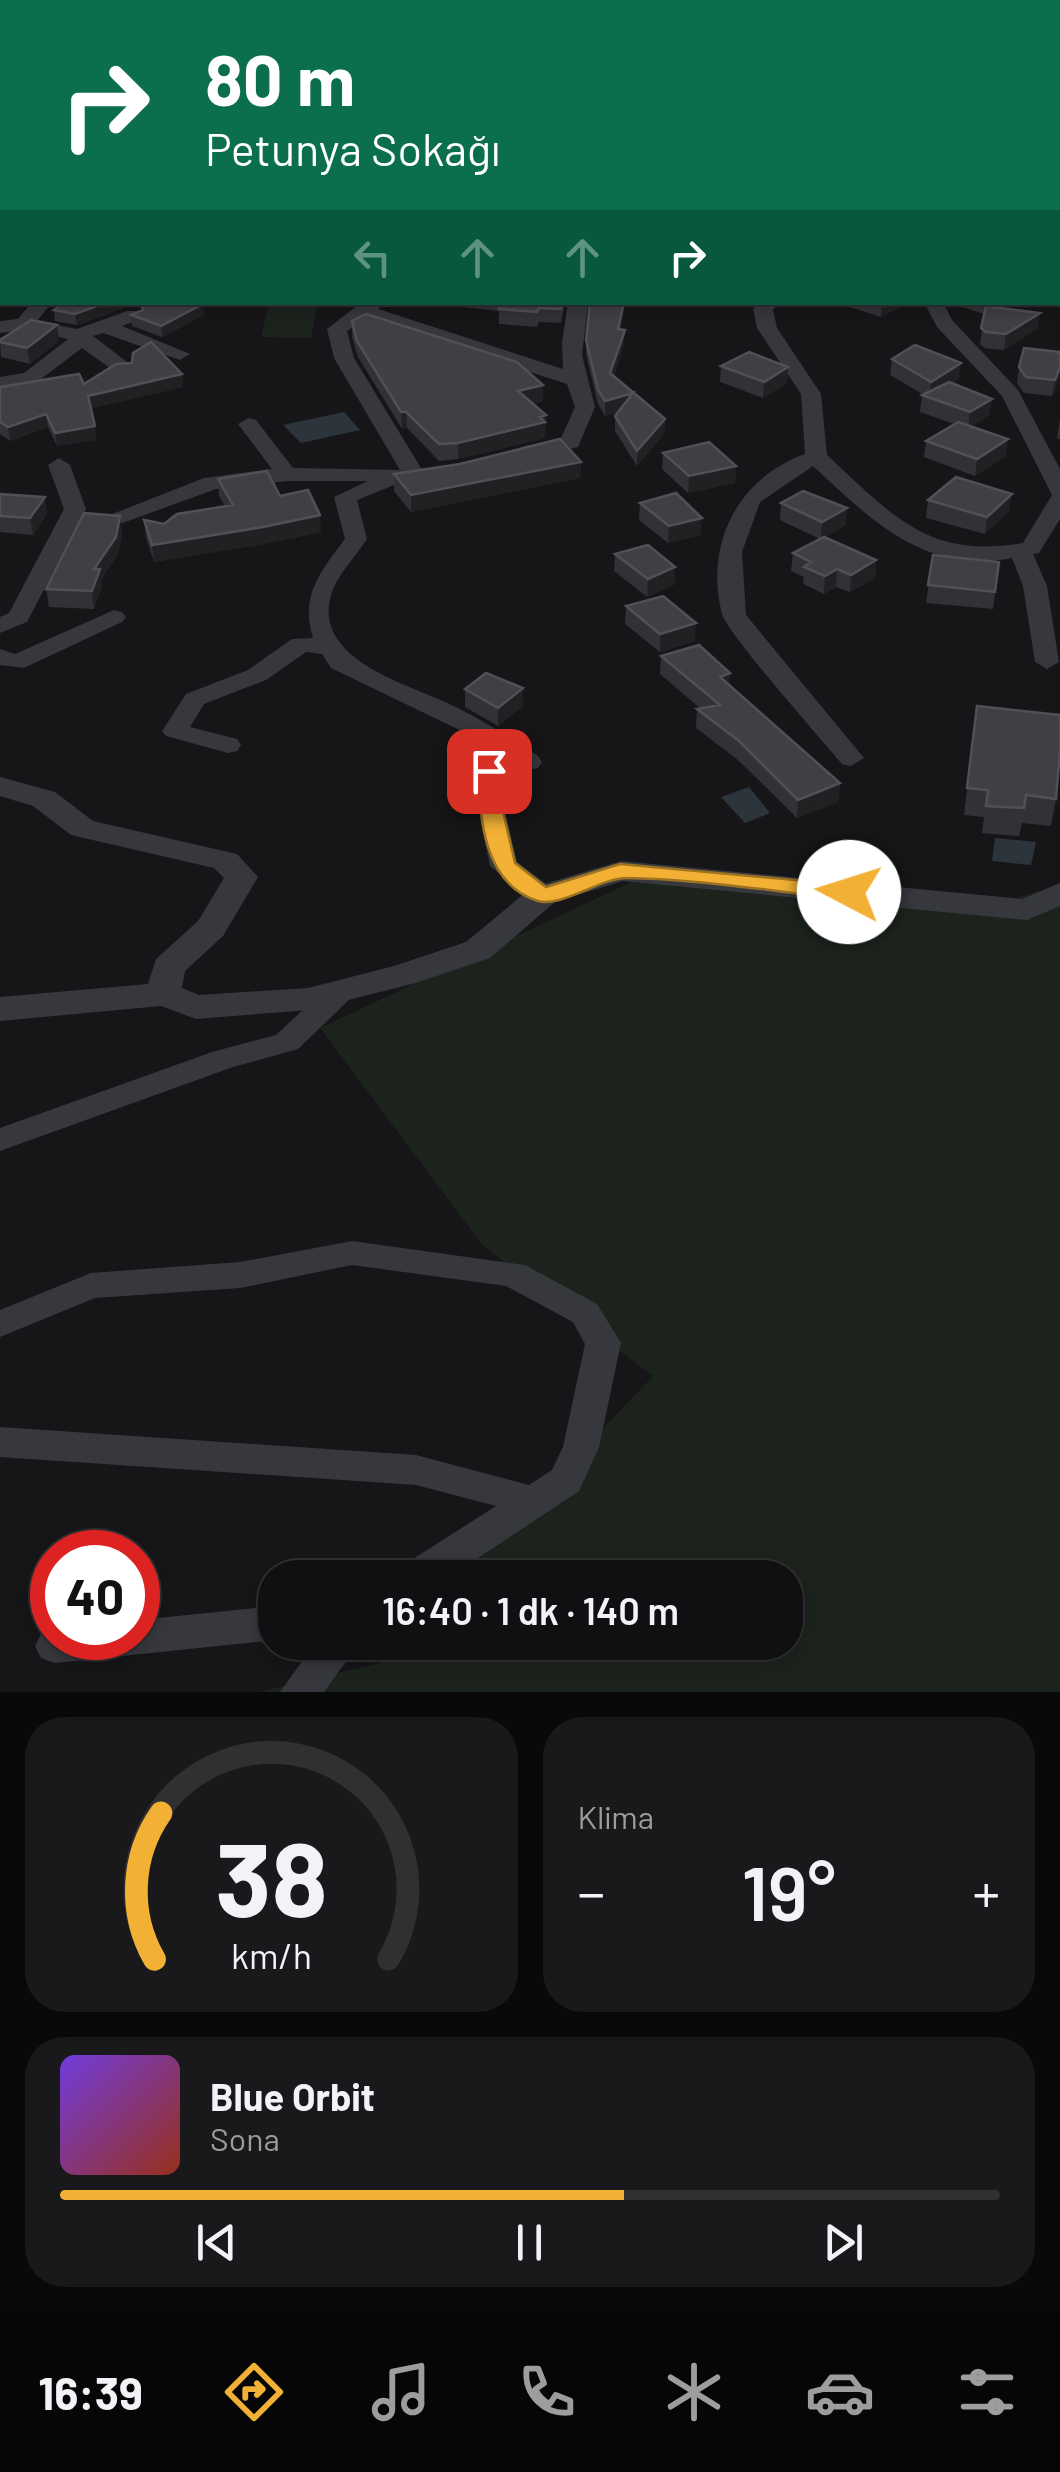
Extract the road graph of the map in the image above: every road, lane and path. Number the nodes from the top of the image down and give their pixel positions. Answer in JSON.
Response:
{"nodes":[{"id":1,"x":40,"y":305,"type":"edge"},
{"id":2,"x":577,"y":305,"type":"edge"},
{"id":3,"x":767,"y":305,"type":"edge"},
{"id":4,"x":934,"y":305,"type":"edge"},
{"id":5,"x":369,"y":307,"type":"edge"},
{"id":6,"x":134,"y":314,"type":"edge"},
{"id":7,"x":24,"y":324,"type":"junction"},
{"id":8,"x":0,"y":327,"type":"edge"},
{"id":9,"x":106,"y":327,"type":"junction"},
{"id":10,"x":80,"y":337,"type":"junction"},
{"id":11,"x":180,"y":354,"type":"dead end"},
{"id":12,"x":124,"y":369,"type":"edge"},
{"id":13,"x":573,"y":379,"type":"junction"},
{"id":14,"x":0,"y":383,"type":"edge"},
{"id":15,"x":248,"y":424,"type":"dead end"},
{"id":16,"x":514,"y":456,"type":"edge"},
{"id":17,"x":816,"y":457,"type":"junction"},
{"id":18,"x":59,"y":466,"type":"dead end"},
{"id":19,"x":444,"y":471,"type":"edge"},
{"id":20,"x":413,"y":473,"type":"junction"},
{"id":21,"x":288,"y":474,"type":"junction"},
{"id":22,"x":1060,"y":491,"type":"edge"},
{"id":23,"x":1060,"y":500,"type":"edge"},
{"id":24,"x":150,"y":505,"type":"junction"},
{"id":25,"x":98,"y":524,"type":"edge"},
{"id":26,"x":164,"y":531,"type":"edge"},
{"id":27,"x":1020,"y":550,"type":"junction"},
{"id":28,"x":114,"y":617,"type":"dead end"},
{"id":29,"x":0,"y":626,"type":"edge"},
{"id":30,"x":331,"y":648,"type":"junction"},
{"id":31,"x":0,"y":656,"type":"edge"},
{"id":32,"x":1047,"y":662,"type":"dead end"},
{"id":33,"x":487,"y":735,"type":"junction"},
{"id":34,"x":228,"y":746,"type":"dead end"},
{"id":35,"x":851,"y":758,"type":"dead end"},
{"id":36,"x":528,"y":762,"type":"dead end"},
{"id":37,"x":0,"y":786,"type":"edge"},
{"id":38,"x":1060,"y":893,"type":"edge"},
{"id":39,"x":543,"y":896,"type":"junction"},
{"id":40,"x":342,"y":990,"type":"junction"},
{"id":41,"x":164,"y":994,"type":"junction"},
{"id":42,"x":0,"y":1009,"type":"edge"},
{"id":43,"x":0,"y":1140,"type":"edge"},
{"id":44,"x":0,"y":1324,"type":"edge"},
{"id":45,"x":0,"y":1442,"type":"edge"},
{"id":46,"x":532,"y":1500,"type":"junction"},
{"id":47,"x":443,"y":1560,"type":"edge"},
{"id":48,"x":258,"y":1625,"type":"edge"},
{"id":49,"x":160,"y":1635,"type":"edge"},
{"id":50,"x":326,"y":1660,"type":"edge"},
{"id":51,"x":300,"y":1692,"type":"edge"}],
"edges":[{"from":1,"to":7,"type":"street"},
{"from":2,"to":13,"type":"street"},
{"from":3,"to":17,"type":"street"},
{"from":4,"to":22,"type":"street"},
{"from":5,"to":13,"type":"street"},
{"from":5,"to":20,"type":"street"},
{"from":6,"to":9,"type":"street"},
{"from":7,"to":8,"type":"street"},
{"from":7,"to":10,"type":"street"},
{"from":9,"to":10,"type":"street"},
{"from":9,"to":11,"type":"street"},
{"from":10,"to":12,"type":"street"},
{"from":10,"to":14,"type":"street"},
{"from":13,"to":16,"type":"street"},
{"from":15,"to":21,"type":"street"},
{"from":17,"to":27,"type":"street"},
{"from":17,"to":35,"type":"street"},
{"from":18,"to":29,"type":"street"},
{"from":19,"to":20,"type":"street"},
{"from":20,"to":21,"type":"street"},
{"from":20,"to":30,"type":"street"},
{"from":21,"to":24,"type":"street"},
{"from":23,"to":27,"type":"street"},
{"from":24,"to":25,"type":"street"},
{"from":24,"to":26,"type":"street"},
{"from":27,"to":32,"type":"street"},
{"from":28,"to":31,"type":"street"},
{"from":30,"to":33,"type":"street"},
{"from":30,"to":34,"type":"street"},
{"from":33,"to":36,"type":"street"},
{"from":33,"to":39,"type":"street"},
{"from":37,"to":41,"type":"street"},
{"from":38,"to":39,"type":"street"},
{"from":39,"to":40,"type":"street"},
{"from":40,"to":41,"type":"street"},
{"from":40,"to":43,"type":"street"},
{"from":41,"to":42,"type":"street"},
{"from":44,"to":46,"type":"street"},
{"from":45,"to":46,"type":"street"},
{"from":46,"to":47,"type":"street"},
{"from":48,"to":49,"type":"street"},
{"from":50,"to":51,"type":"street"}]}
